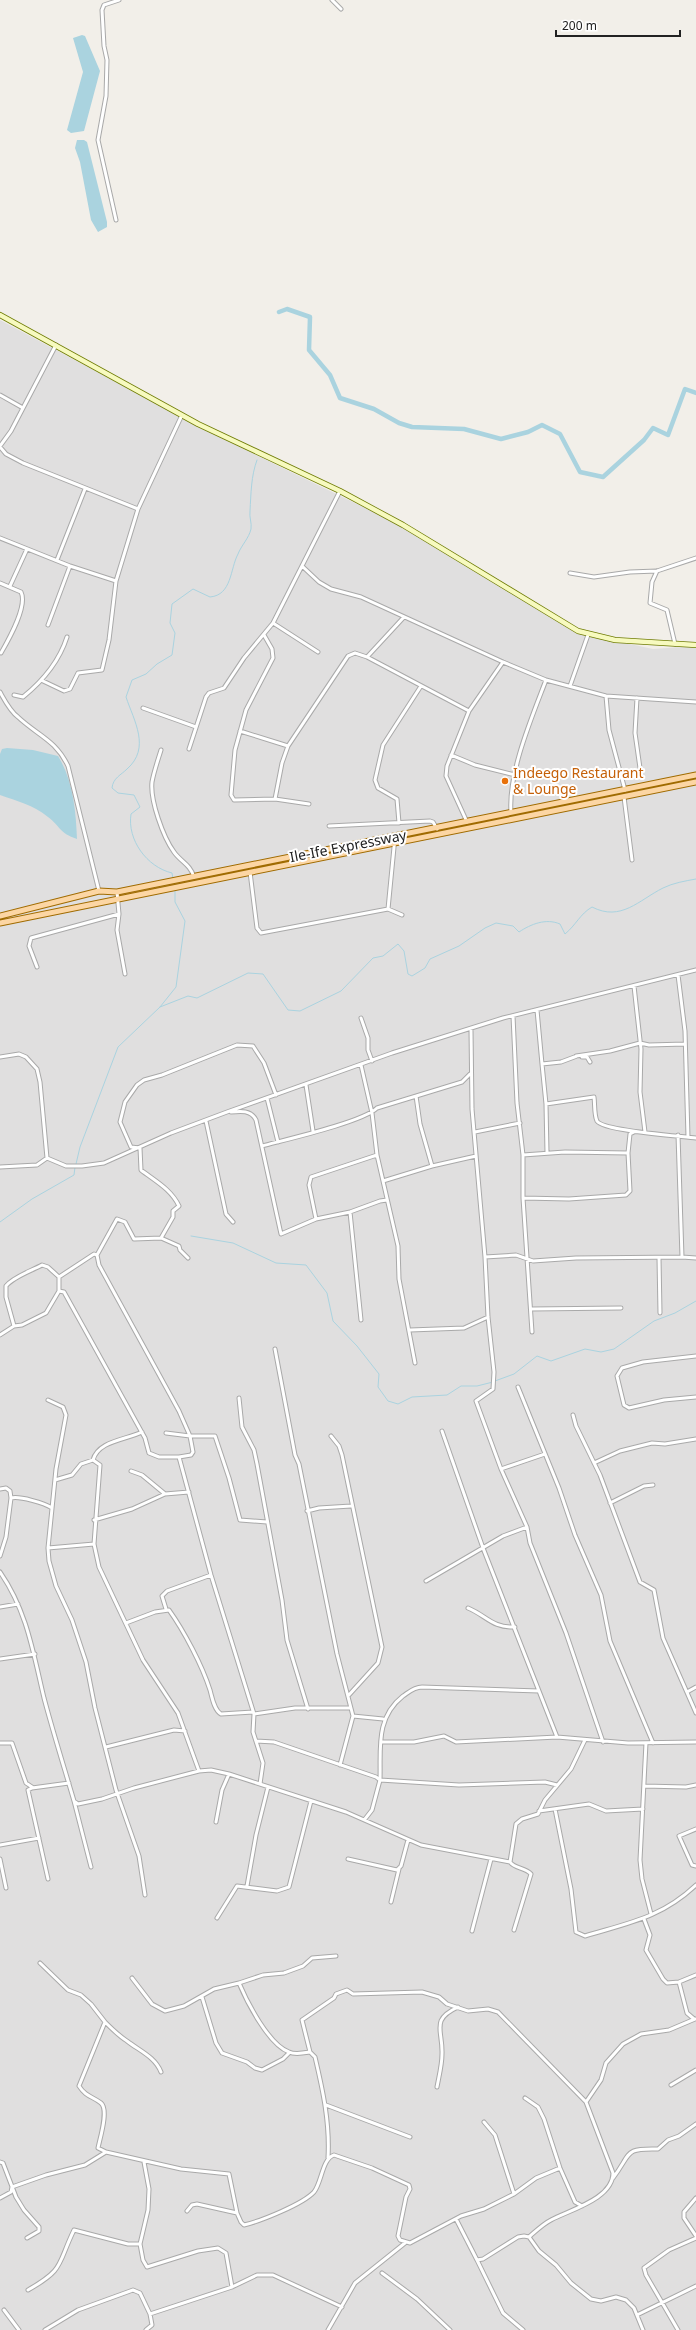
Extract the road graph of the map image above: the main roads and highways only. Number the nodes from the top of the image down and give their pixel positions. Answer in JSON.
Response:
{"nodes":[{"id":1,"x":0,"y":315,"type":"edge"},
{"id":2,"x":696,"y":645,"type":"edge"},
{"id":3,"x":696,"y":775,"type":"edge"},
{"id":4,"x":696,"y":782,"type":"edge"},
{"id":5,"x":548,"y":806,"type":"junction"},
{"id":6,"x":550,"y":812,"type":"junction"},
{"id":7,"x":176,"y":883,"type":"junction"},
{"id":8,"x":131,"y":889,"type":"junction"},
{"id":9,"x":132,"y":896,"type":"junction"},
{"id":10,"x":0,"y":916,"type":"edge"},
{"id":11,"x":0,"y":923,"type":"edge"}],
"edges":[{"from":1,"to":2,"type":"main road"},
{"from":3,"to":5,"type":"main road","name":"Ile-Ife Expressway"},
{"from":4,"to":6,"type":"main road","name":"Ile-Ife Expressway"},
{"from":5,"to":6,"type":"main road"},
{"from":5,"to":7,"type":"main road","name":"Ile-Ife Expressway"},
{"from":6,"to":7,"type":"main road","name":"Ile-Ife Expressway"},
{"from":7,"to":8,"type":"main road","name":"Ile-Ife Expressway"},
{"from":7,"to":9,"type":"main road","name":"Ile-Ife Expressway"},
{"from":8,"to":9,"type":"main road"},
{"from":8,"to":10,"type":"main road","name":"Ile-Ife Expressway"},
{"from":9,"to":11,"type":"main road","name":"Ile-Ife Expressway"}]}
